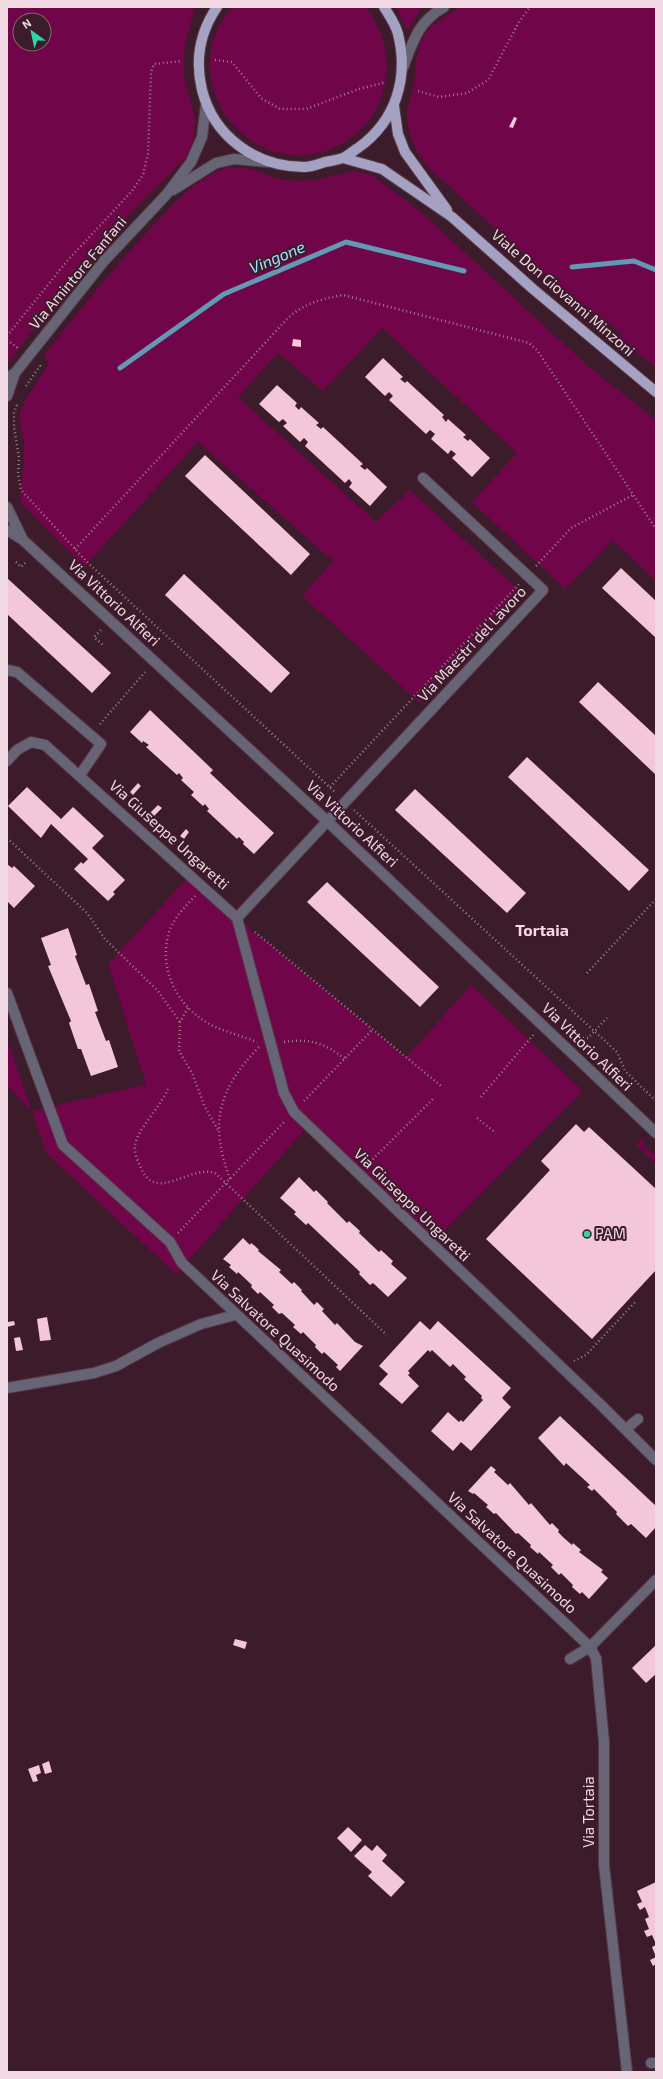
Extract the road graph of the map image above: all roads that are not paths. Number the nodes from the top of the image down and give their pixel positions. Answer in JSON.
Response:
{"nodes":[{"id":1,"x":208,"y":7,"type":"edge"},
{"id":2,"x":217,"y":7,"type":"edge"},
{"id":3,"x":384,"y":7,"type":"edge"},
{"id":4,"x":444,"y":7,"type":"edge"},
{"id":5,"x":208,"y":20,"type":"junction"},
{"id":6,"x":403,"y":68,"type":"junction"},
{"id":7,"x":206,"y":104,"type":"junction"},
{"id":8,"x":394,"y":106,"type":"junction"},
{"id":9,"x":343,"y":158,"type":"junction"},
{"id":10,"x":267,"y":162,"type":"junction"},
{"id":11,"x":166,"y":195,"type":"junction"},
{"id":12,"x":452,"y":217,"type":"junction"},
{"id":13,"x":11,"y":375,"type":"edge"},
{"id":14,"x":656,"y":392,"type":"edge"},
{"id":15,"x":7,"y":396,"type":"edge"},
{"id":16,"x":423,"y":478,"type":"dead end"},
{"id":17,"x":7,"y":507,"type":"edge"},
{"id":18,"x":7,"y":530,"type":"edge"},
{"id":19,"x":23,"y":540,"type":"junction"},
{"id":20,"x":7,"y":670,"type":"edge"},
{"id":21,"x":7,"y":761,"type":"edge"},
{"id":22,"x":80,"y":776,"type":"junction"},
{"id":23,"x":327,"y":821,"type":"junction"},
{"id":24,"x":237,"y":918,"type":"junction"},
{"id":25,"x":7,"y":993,"type":"edge"},
{"id":26,"x":656,"y":1133,"type":"edge"},
{"id":27,"x":236,"y":1315,"type":"junction"},
{"id":28,"x":7,"y":1388,"type":"edge"},
{"id":29,"x":638,"y":1419,"type":"dead end"},
{"id":30,"x":626,"y":1430,"type":"junction"},
{"id":31,"x":656,"y":1460,"type":"edge"},
{"id":32,"x":656,"y":1580,"type":"edge"},
{"id":33,"x":590,"y":1647,"type":"junction"},
{"id":34,"x":570,"y":1659,"type":"dead end"},
{"id":35,"x":627,"y":2072,"type":"edge"}],
"edges":[{"from":1,"to":5,"type":"main road"},
{"from":2,"to":5,"type":"main road"},
{"from":3,"to":6,"type":"main road"},
{"from":4,"to":6,"type":"street"},
{"from":5,"to":7,"type":"main road"},
{"from":6,"to":8,"type":"main road"},
{"from":7,"to":10,"type":"main road"},
{"from":7,"to":11,"type":"street","name":"Via Amintore Fanfani"},
{"from":8,"to":9,"type":"main road"},
{"from":8,"to":12,"type":"main road","name":"Viale Don Giovanni Minzoni"},
{"from":9,"to":10,"type":"main road"},
{"from":9,"to":12,"type":"main road","name":"Viale Don Giovanni Minzoni"},
{"from":10,"to":11,"type":"street","name":"Via Amintore Fanfani"},
{"from":11,"to":13,"type":"street","name":"Via Amintore Fanfani"},
{"from":12,"to":14,"type":"main road","name":"Viale Don Giovanni Minzoni"},
{"from":13,"to":15,"type":"street","name":"Via Amintore Fanfani"},
{"from":16,"to":23,"type":"street","name":"Via Maestri del Lavoro"},
{"from":17,"to":19,"type":"street","name":"Via Vittorio Alfieri"},
{"from":18,"to":19,"type":"street","name":"Via Vittorio Alfieri"},
{"from":19,"to":23,"type":"street","name":"Via Vittorio Alfieri"},
{"from":20,"to":22,"type":"street"},
{"from":21,"to":22,"type":"street","name":"Via Giuseppe Ungaretti"},
{"from":22,"to":24,"type":"street","name":"Via Giuseppe Ungaretti"},
{"from":23,"to":24,"type":"street"},
{"from":23,"to":26,"type":"street","name":"Via Vittorio Alfieri"},
{"from":24,"to":30,"type":"street","name":"Via Giuseppe Ungaretti"},
{"from":25,"to":27,"type":"street","name":"Via Salvatore Quasimodo"},
{"from":27,"to":28,"type":"street"},
{"from":27,"to":33,"type":"street","name":"Via Salvatore Quasimodo"},
{"from":29,"to":30,"type":"street"},
{"from":30,"to":31,"type":"street","name":"Via Giuseppe Ungaretti"},
{"from":32,"to":33,"type":"street"},
{"from":33,"to":34,"type":"street"},
{"from":33,"to":35,"type":"street","name":"Via Tortaia"}]}
